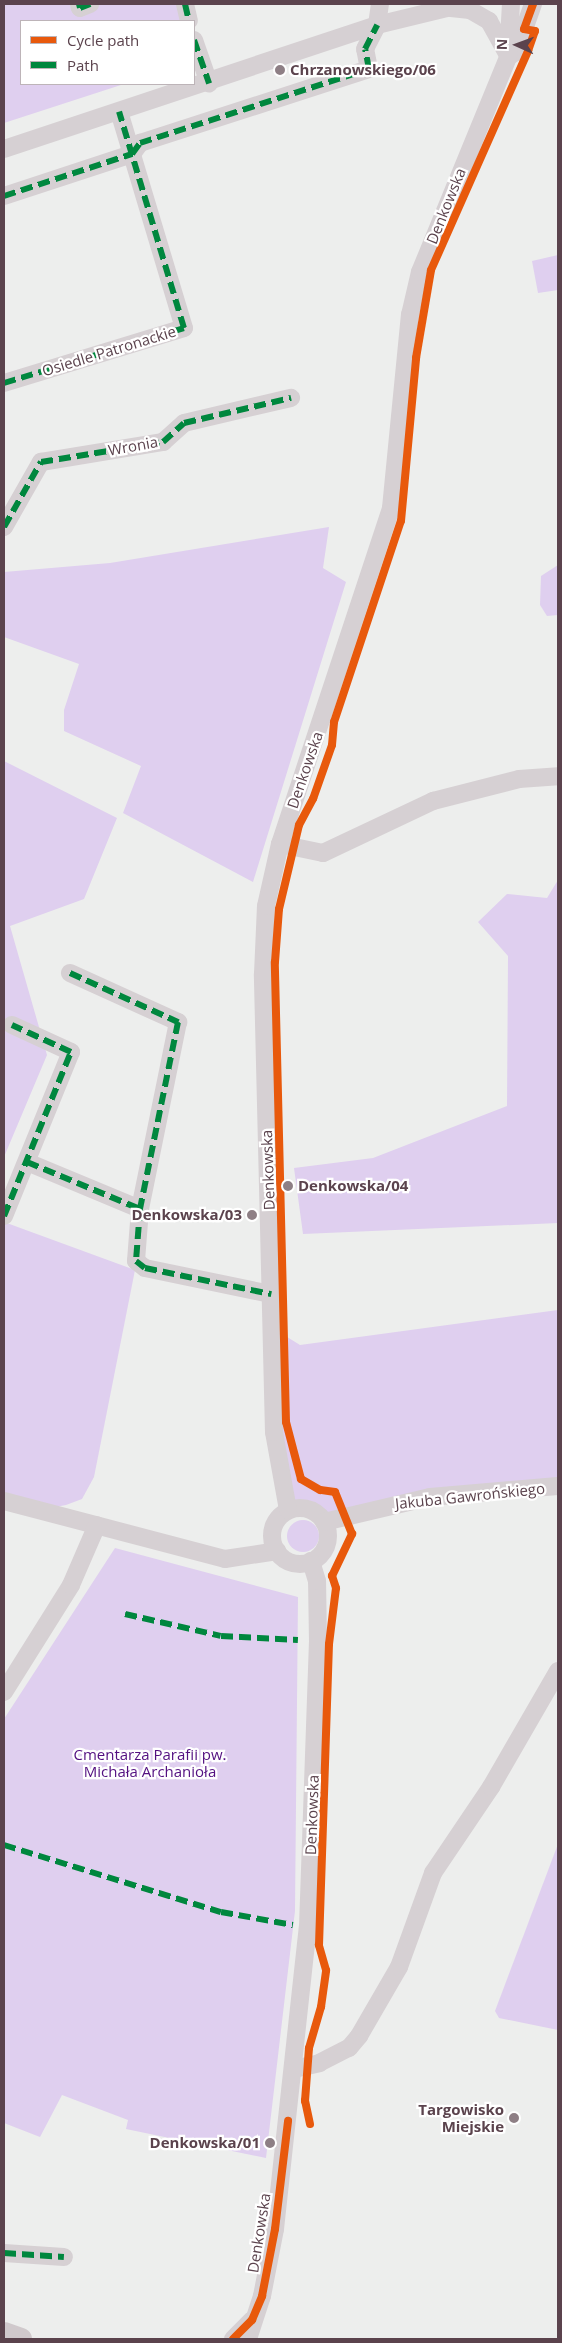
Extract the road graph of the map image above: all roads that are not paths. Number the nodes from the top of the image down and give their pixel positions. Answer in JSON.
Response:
{"nodes":[{"id":1,"x":79,"y":4,"type":"edge"},
{"id":2,"x":90,"y":4,"type":"edge"},
{"id":3,"x":185,"y":4,"type":"edge"},
{"id":4,"x":380,"y":4,"type":"edge"},
{"id":5,"x":511,"y":4,"type":"edge"},
{"id":6,"x":532,"y":4,"type":"edge"},
{"id":7,"x":455,"y":6,"type":"edge"},
{"id":8,"x":189,"y":20,"type":"edge"},
{"id":9,"x":377,"y":25,"type":"junction"},
{"id":10,"x":195,"y":43,"type":"edge"},
{"id":11,"x":508,"y":57,"type":"junction"},
{"id":12,"x":209,"y":83,"type":"junction"},
{"id":13,"x":119,"y":112,"type":"junction"},
{"id":14,"x":4,"y":149,"type":"edge"},
{"id":15,"x":132,"y":154,"type":"junction"},
{"id":16,"x":4,"y":196,"type":"edge"},
{"id":17,"x":4,"y":383,"type":"edge"},
{"id":18,"x":291,"y":398,"type":"dead end"},
{"id":19,"x":4,"y":527,"type":"edge"},
{"id":20,"x":558,"y":776,"type":"edge"},
{"id":21,"x":280,"y":844,"type":"junction"},
{"id":22,"x":70,"y":973,"type":"dead end"},
{"id":23,"x":12,"y":1025,"type":"dead end"},
{"id":24,"x":27,"y":1162,"type":"junction"},
{"id":25,"x":140,"y":1209,"type":"junction"},
{"id":26,"x":4,"y":1216,"type":"edge"},
{"id":27,"x":271,"y":1294,"type":"junction"},
{"id":28,"x":558,"y":1486,"type":"edge"},
{"id":29,"x":4,"y":1501,"type":"edge"},
{"id":30,"x":288,"y":1510,"type":"junction"},
{"id":31,"x":324,"y":1522,"type":"junction"},
{"id":32,"x":97,"y":1526,"type":"junction"},
{"id":33,"x":277,"y":1551,"type":"junction"},
{"id":34,"x":311,"y":1561,"type":"junction"},
{"id":35,"x":558,"y":1671,"type":"edge"},
{"id":36,"x":4,"y":1692,"type":"edge"},
{"id":37,"x":294,"y":2069,"type":"junction"},
{"id":38,"x":4,"y":2253,"type":"edge"},
{"id":39,"x":64,"y":2257,"type":"dead end"},
{"id":40,"x":252,"y":2320,"type":"junction"},
{"id":41,"x":4,"y":2333,"type":"edge"},
{"id":42,"x":22,"y":2339,"type":"edge"},
{"id":43,"x":234,"y":2339,"type":"edge"},
{"id":44,"x":248,"y":2339,"type":"edge"}],
"edges":[{"from":1,"to":2,"type":"street"},
{"from":3,"to":8,"type":"street"},
{"from":4,"to":9,"type":"street"},
{"from":5,"to":11,"type":"street","name":"Denkowska"},
{"from":6,"to":11,"type":"street","name":"Denkowska"},
{"from":7,"to":9,"type":"street"},
{"from":7,"to":11,"type":"street"},
{"from":9,"to":12,"type":"street"},
{"from":9,"to":15,"type":"street"},
{"from":10,"to":12,"type":"street"},
{"from":11,"to":21,"type":"street","name":"Denkowska"},
{"from":12,"to":13,"type":"street"},
{"from":13,"to":14,"type":"street"},
{"from":13,"to":15,"type":"street","name":"Osiedle Patronackie"},
{"from":15,"to":16,"type":"street"},
{"from":15,"to":17,"type":"street","name":"Osiedle Patronackie"},
{"from":18,"to":19,"type":"street","name":"Wronia"},
{"from":20,"to":21,"type":"street"},
{"from":21,"to":27,"type":"street","name":"Denkowska"},
{"from":22,"to":25,"type":"street"},
{"from":23,"to":24,"type":"street"},
{"from":24,"to":25,"type":"street"},
{"from":24,"to":26,"type":"street"},
{"from":25,"to":27,"type":"street"},
{"from":27,"to":30,"type":"street","name":"Denkowska"},
{"from":28,"to":31,"type":"street","name":"Jakuba Gawrońskiego"},
{"from":29,"to":32,"type":"street"},
{"from":30,"to":31,"type":"street"},
{"from":30,"to":33,"type":"street"},
{"from":31,"to":34,"type":"street"},
{"from":32,"to":33,"type":"street"},
{"from":32,"to":36,"type":"street"},
{"from":33,"to":34,"type":"street"},
{"from":34,"to":37,"type":"street","name":"Denkowska"},
{"from":35,"to":37,"type":"street"},
{"from":37,"to":40,"type":"street","name":"Denkowska"},
{"from":38,"to":39,"type":"street"},
{"from":40,"to":43,"type":"street","name":"Denkowska"},
{"from":40,"to":44,"type":"street","name":"Denkowska"},
{"from":41,"to":42,"type":"main road"}]}
